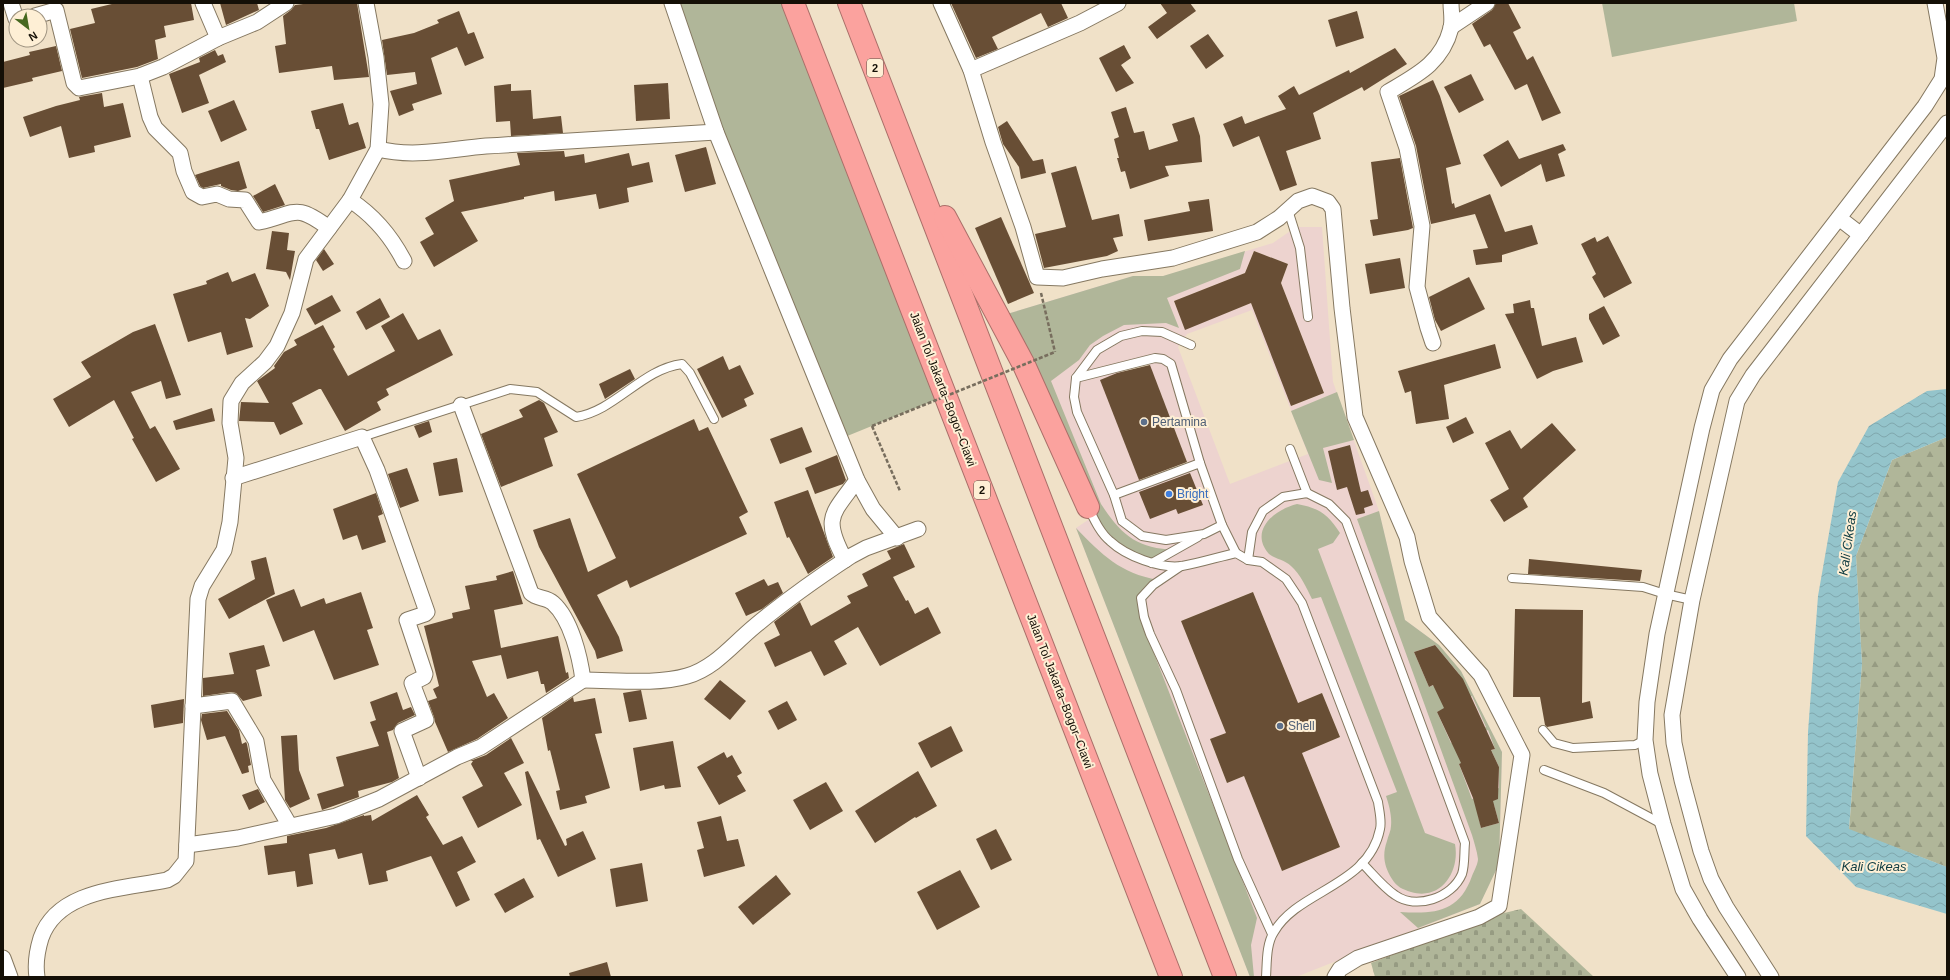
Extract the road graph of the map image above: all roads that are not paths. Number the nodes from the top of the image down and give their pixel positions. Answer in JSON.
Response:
{"nodes":[{"id":1,"x":203,"y":3,"type":"edge"},
{"id":2,"x":286,"y":3,"type":"edge"},
{"id":3,"x":366,"y":3,"type":"edge"},
{"id":4,"x":672,"y":3,"type":"edge"},
{"id":5,"x":793,"y":3,"type":"edge"},
{"id":6,"x":849,"y":3,"type":"edge"},
{"id":7,"x":941,"y":3,"type":"edge"},
{"id":8,"x":1118,"y":3,"type":"edge"},
{"id":9,"x":1451,"y":3,"type":"edge"},
{"id":10,"x":1487,"y":3,"type":"edge"},
{"id":11,"x":1935,"y":3,"type":"edge"},
{"id":12,"x":48,"y":12,"type":"edge"},
{"id":13,"x":1451,"y":27,"type":"junction"},
{"id":14,"x":218,"y":38,"type":"junction"},
{"id":15,"x":971,"y":70,"type":"junction"},
{"id":16,"x":140,"y":76,"type":"junction"},
{"id":17,"x":1947,"y":123,"type":"edge"},
{"id":18,"x":716,"y":132,"type":"junction"},
{"id":19,"x":900,"y":133,"type":"junction"},
{"id":20,"x":378,"y":149,"type":"junction"},
{"id":21,"x":350,"y":200,"type":"junction"},
{"id":22,"x":1288,"y":210,"type":"junction"},
{"id":23,"x":1839,"y":218,"type":"junction"},
{"id":24,"x":329,"y":228,"type":"junction"},
{"id":25,"x":1861,"y":235,"type":"junction"},
{"id":26,"x":404,"y":261,"type":"dead end"},
{"id":27,"x":1308,"y":317,"type":"dead end"},
{"id":28,"x":1433,"y":343,"type":"dead end"},
{"id":29,"x":1191,"y":345,"type":"dead end"},
{"id":30,"x":1076,"y":378,"type":"junction"},
{"id":31,"x":461,"y":404,"type":"junction"},
{"id":32,"x":714,"y":419,"type":"dead end"},
{"id":33,"x":362,"y":437,"type":"junction"},
{"id":34,"x":1290,"y":448,"type":"dead end"},
{"id":35,"x":1200,"y":463,"type":"junction"},
{"id":36,"x":233,"y":478,"type":"junction"},
{"id":37,"x":857,"y":480,"type":"junction"},
{"id":38,"x":1307,"y":493,"type":"junction"},
{"id":39,"x":1114,"y":495,"type":"junction"},
{"id":40,"x":1088,"y":507,"type":"joint"},
{"id":41,"x":1222,"y":525,"type":"junction"},
{"id":42,"x":918,"y":529,"type":"dead end"},
{"id":43,"x":1204,"y":534,"type":"junction"},
{"id":44,"x":898,"y":538,"type":"junction"},
{"id":45,"x":1236,"y":553,"type":"junction"},
{"id":46,"x":845,"y":560,"type":"junction"},
{"id":47,"x":1248,"y":560,"type":"junction"},
{"id":48,"x":1152,"y":563,"type":"junction"},
{"id":49,"x":1181,"y":566,"type":"junction"},
{"id":50,"x":1512,"y":578,"type":"dead end"},
{"id":51,"x":1665,"y":594,"type":"junction"},
{"id":52,"x":1692,"y":600,"type":"junction"},
{"id":53,"x":583,"y":680,"type":"junction"},
{"id":54,"x":193,"y":706,"type":"junction"},
{"id":55,"x":1543,"y":730,"type":"dead end"},
{"id":56,"x":1645,"y":740,"type":"junction"},
{"id":57,"x":1544,"y":770,"type":"dead end"},
{"id":58,"x":419,"y":778,"type":"junction"},
{"id":59,"x":1663,"y":824,"type":"junction"},
{"id":60,"x":290,"y":826,"type":"junction"},
{"id":61,"x":186,"y":845,"type":"junction"},
{"id":62,"x":1362,"y":863,"type":"junction"},
{"id":63,"x":1272,"y":934,"type":"junction"},
{"id":64,"x":3,"y":958,"type":"edge"},
{"id":65,"x":10,"y":977,"type":"edge"},
{"id":66,"x":37,"y":977,"type":"edge"},
{"id":67,"x":1171,"y":977,"type":"edge"},
{"id":68,"x":1226,"y":977,"type":"edge"},
{"id":69,"x":1266,"y":977,"type":"edge"},
{"id":70,"x":1335,"y":977,"type":"edge"},
{"id":71,"x":1738,"y":977,"type":"edge"},
{"id":72,"x":1771,"y":977,"type":"edge"}],
"edges":[{"from":1,"to":14,"type":"street"},
{"from":2,"to":14,"type":"street"},
{"from":3,"to":20,"type":"street"},
{"from":4,"to":18,"type":"street"},
{"from":5,"to":67,"type":"highway","name":"Jalan Tol Jakarta–Bogor–Ciawi","number":"2"},
{"from":6,"to":19,"type":"highway","number":"2"},
{"from":7,"to":15,"type":"street"},
{"from":8,"to":15,"type":"street"},
{"from":9,"to":13,"type":"street"},
{"from":10,"to":13,"type":"street"},
{"from":11,"to":23,"type":"street"},
{"from":12,"to":16,"type":"street"},
{"from":13,"to":28,"type":"street"},
{"from":14,"to":16,"type":"street"},
{"from":15,"to":22,"type":"street"},
{"from":16,"to":24,"type":"street"},
{"from":17,"to":25,"type":"street"},
{"from":18,"to":20,"type":"street"},
{"from":18,"to":37,"type":"street"},
{"from":19,"to":40,"type":"highway"},
{"from":19,"to":68,"type":"highway","number":"2"},
{"from":20,"to":21,"type":"street"},
{"from":21,"to":24,"type":"street"},
{"from":21,"to":26,"type":"street"},
{"from":22,"to":27,"type":"lane"},
{"from":22,"to":70,"type":"street"},
{"from":23,"to":25,"type":"street"},
{"from":23,"to":51,"type":"street"},
{"from":24,"to":36,"type":"street"},
{"from":25,"to":52,"type":"street"},
{"from":29,"to":30,"type":"lane"},
{"from":30,"to":35,"type":"lane"},
{"from":30,"to":39,"type":"lane"},
{"from":31,"to":32,"type":"lane"},
{"from":31,"to":33,"type":"lane"},
{"from":31,"to":53,"type":"street"},
{"from":33,"to":36,"type":"street"},
{"from":33,"to":58,"type":"street"},
{"from":34,"to":38,"type":"lane"},
{"from":35,"to":39,"type":"lane"},
{"from":35,"to":41,"type":"lane"},
{"from":36,"to":54,"type":"street"},
{"from":37,"to":44,"type":"street"},
{"from":37,"to":46,"type":"street"},
{"from":38,"to":47,"type":"lane"},
{"from":38,"to":62,"type":"lane"},
{"from":39,"to":43,"type":"lane"},
{"from":40,"to":48,"type":"lane"},
{"from":41,"to":43,"type":"lane"},
{"from":41,"to":45,"type":"lane"},
{"from":42,"to":44,"type":"street"},
{"from":43,"to":48,"type":"lane"},
{"from":44,"to":46,"type":"street"},
{"from":45,"to":47,"type":"lane"},
{"from":45,"to":49,"type":"lane"},
{"from":46,"to":53,"type":"street"},
{"from":47,"to":62,"type":"lane"},
{"from":48,"to":49,"type":"lane"},
{"from":49,"to":63,"type":"lane"},
{"from":50,"to":51,"type":"lane"},
{"from":51,"to":52,"type":"lane"},
{"from":51,"to":56,"type":"street"},
{"from":52,"to":72,"type":"street"},
{"from":53,"to":58,"type":"street"},
{"from":54,"to":60,"type":"street"},
{"from":54,"to":61,"type":"street"},
{"from":55,"to":56,"type":"lane"},
{"from":56,"to":59,"type":"street"},
{"from":57,"to":59,"type":"lane"},
{"from":58,"to":60,"type":"street"},
{"from":59,"to":71,"type":"street"},
{"from":60,"to":61,"type":"street"},
{"from":61,"to":66,"type":"street"},
{"from":62,"to":63,"type":"lane"},
{"from":63,"to":69,"type":"lane"},
{"from":64,"to":65,"type":"street"}]}
